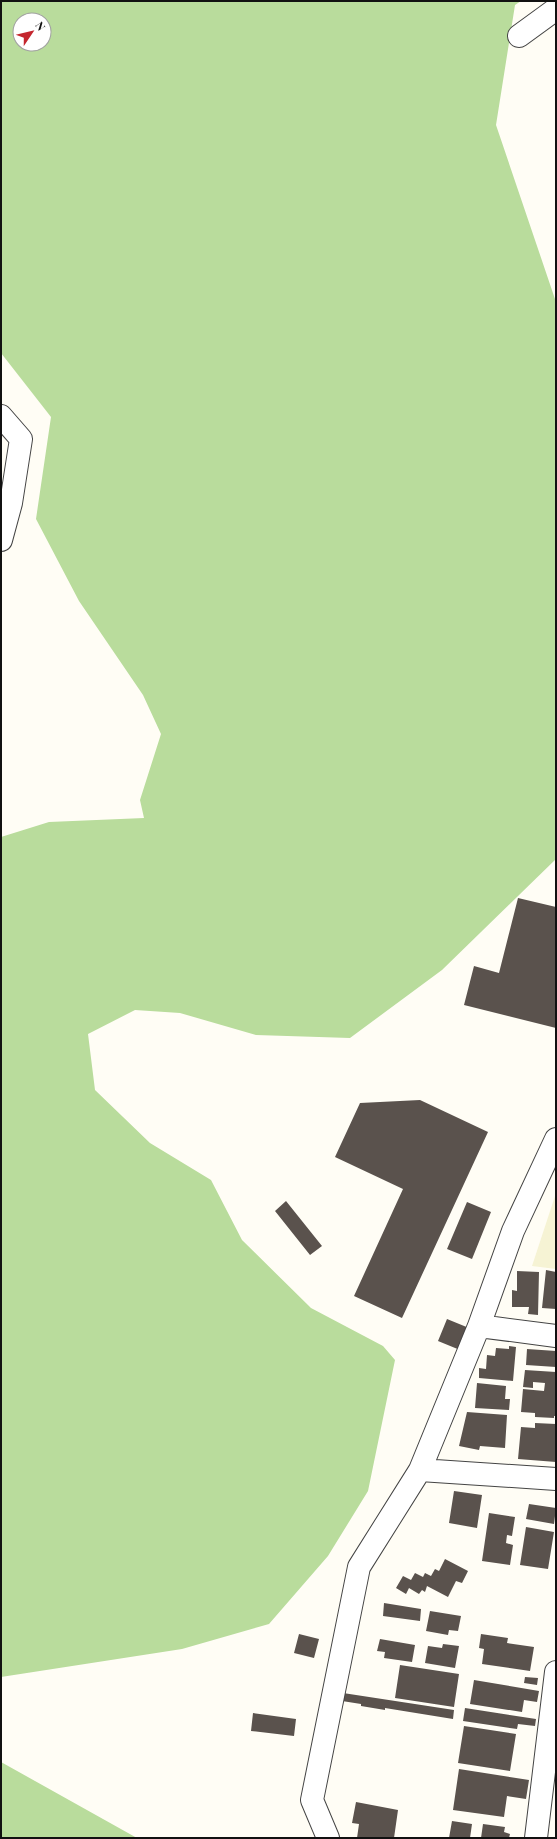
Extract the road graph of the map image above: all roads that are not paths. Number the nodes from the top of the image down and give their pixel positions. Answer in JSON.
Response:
{"nodes":[{"id":1,"x":556,"y":9,"type":"edge"},
{"id":2,"x":520,"y":36,"type":"dead end"},
{"id":3,"x":1,"y":416,"type":"edge"},
{"id":4,"x":8,"y":475,"type":"edge"},
{"id":5,"x":1,"y":540,"type":"edge"},
{"id":6,"x":556,"y":1139,"type":"edge"},
{"id":7,"x":479,"y":1326,"type":"junction"},
{"id":8,"x":556,"y":1336,"type":"edge"},
{"id":9,"x":420,"y":1470,"type":"junction"},
{"id":10,"x":556,"y":1479,"type":"edge"},
{"id":11,"x":556,"y":1672,"type":"edge"},
{"id":12,"x":328,"y":1838,"type":"edge"},
{"id":13,"x":536,"y":1838,"type":"edge"}],
"edges":[{"from":1,"to":2,"type":"street"},
{"from":3,"to":4,"type":"street"},
{"from":4,"to":5,"type":"street"},
{"from":6,"to":7,"type":"street"},
{"from":7,"to":8,"type":"street"},
{"from":7,"to":9,"type":"street"},
{"from":9,"to":10,"type":"street"},
{"from":9,"to":12,"type":"street"},
{"from":11,"to":13,"type":"street"}]}
